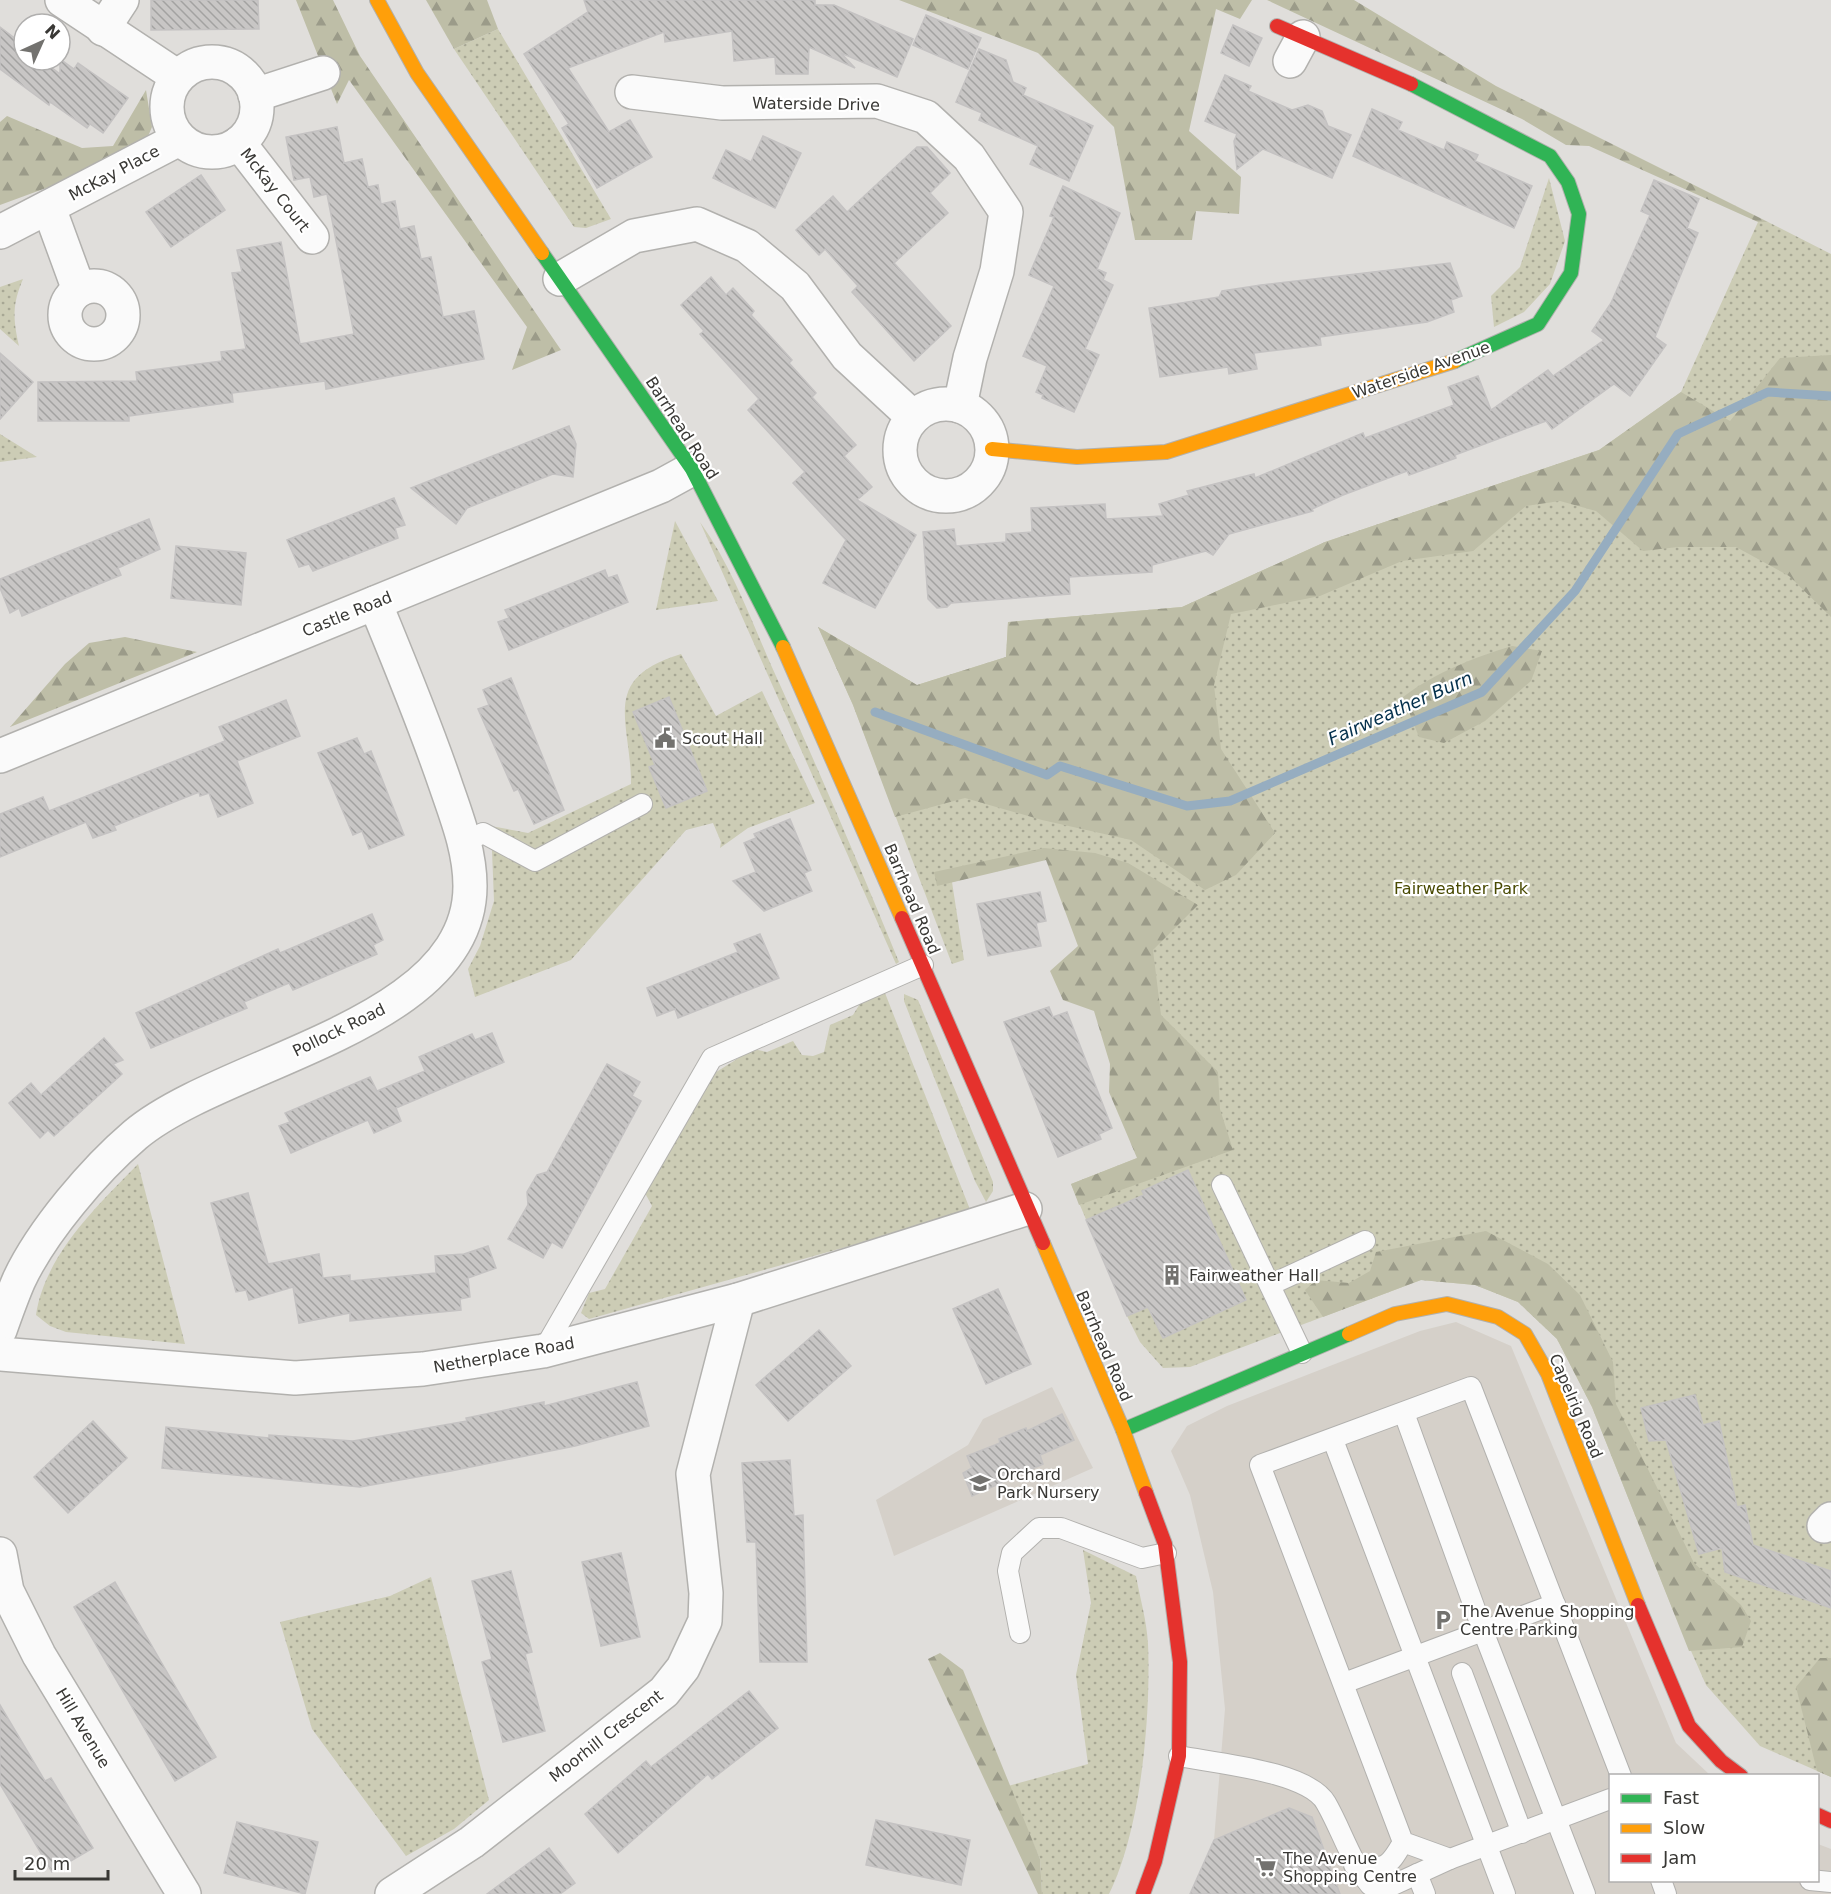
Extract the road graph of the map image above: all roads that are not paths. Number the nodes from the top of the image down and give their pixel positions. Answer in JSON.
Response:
{"nodes":[{"id":1,"x":62,"y":0,"type":"edge"},
{"id":2,"x":122,"y":0,"type":"edge"},
{"id":3,"x":377,"y":0,"type":"edge"},
{"id":4,"x":103,"y":29,"type":"junction"},
{"id":5,"x":1290,"y":41,"type":"dead end"},
{"id":6,"x":323,"y":73,"type":"dead end"},
{"id":7,"x":178,"y":77,"type":"junction"},
{"id":8,"x":632,"y":92,"type":"dead end"},
{"id":9,"x":255,"y":95,"type":"junction"},
{"id":10,"x":179,"y":139,"type":"junction"},
{"id":11,"x":239,"y":143,"type":"junction"},
{"id":12,"x":49,"y":208,"type":"junction"},
{"id":13,"x":0,"y":232,"type":"edge"},
{"id":14,"x":312,"y":237,"type":"dead end"},
{"id":15,"x":560,"y":279,"type":"junction"},
{"id":16,"x":79,"y":290,"type":"dead end"},
{"id":17,"x":960,"y":406,"type":"junction"},
{"id":18,"x":913,"y":417,"type":"junction"},
{"id":19,"x":992,"y":449,"type":"junction"},
{"id":20,"x":692,"y":469,"type":"junction"},
{"id":21,"x":375,"y":603,"type":"junction"},
{"id":22,"x":0,"y":756,"type":"edge"},
{"id":23,"x":642,"y":804,"type":"dead end"},
{"id":24,"x":465,"y":842,"type":"junction"},
{"id":25,"x":923,"y":964,"type":"junction"},
{"id":26,"x":1222,"y":1185,"type":"dead end"},
{"id":27,"x":1025,"y":1209,"type":"junction"},
{"id":28,"x":1365,"y":1241,"type":"dead end"},
{"id":29,"x":1270,"y":1285,"type":"junction"},
{"id":30,"x":738,"y":1300,"type":"junction"},
{"id":31,"x":0,"y":1330,"type":"edge"},
{"id":32,"x":543,"y":1351,"type":"junction"},
{"id":33,"x":1302,"y":1353,"type":"junction"},
{"id":34,"x":0,"y":1354,"type":"edge"},
{"id":35,"x":1404,"y":1413,"type":"junction"},
{"id":36,"x":1122,"y":1431,"type":"junction"},
{"id":37,"x":1333,"y":1440,"type":"junction"},
{"id":38,"x":1166,"y":1553,"type":"junction"},
{"id":39,"x":0,"y":1554,"type":"edge"},
{"id":40,"x":1555,"y":1604,"type":"junction"},
{"id":41,"x":1483,"y":1631,"type":"junction"},
{"id":42,"x":1020,"y":1633,"type":"dead end"},
{"id":43,"x":1416,"y":1658,"type":"junction"},
{"id":44,"x":1462,"y":1673,"type":"dead end"},
{"id":45,"x":1344,"y":1683,"type":"junction"},
{"id":46,"x":1179,"y":1756,"type":"junction"},
{"id":47,"x":1620,"y":1774,"type":"edge"},
{"id":48,"x":1738,"y":1774,"type":"edge"},
{"id":49,"x":1609,"y":1800,"type":"edge"},
{"id":50,"x":1556,"y":1820,"type":"junction"},
{"id":51,"x":1522,"y":1833,"type":"junction"},
{"id":52,"x":1403,"y":1842,"type":"junction"},
{"id":53,"x":1486,"y":1847,"type":"junction"},
{"id":54,"x":1450,"y":1859,"type":"junction"},
{"id":55,"x":1354,"y":1865,"type":"junction"},
{"id":56,"x":1417,"y":1874,"type":"junction"},
{"id":57,"x":184,"y":1894,"type":"edge"},
{"id":58,"x":392,"y":1894,"type":"edge"},
{"id":59,"x":1143,"y":1894,"type":"edge"},
{"id":60,"x":1425,"y":1894,"type":"edge"},
{"id":61,"x":1505,"y":1894,"type":"edge"},
{"id":62,"x":1585,"y":1894,"type":"edge"}],
"edges":[{"from":1,"to":4,"type":"street"},
{"from":2,"to":4,"type":"street"},
{"from":3,"to":15,"type":"street","name":"Barrhead Road"},
{"from":4,"to":7,"type":"street"},
{"from":5,"to":19,"type":"street","name":"Waterside Avenue"},
{"from":6,"to":9,"type":"street"},
{"from":7,"to":9,"type":"street"},
{"from":7,"to":10,"type":"street"},
{"from":8,"to":17,"type":"street","name":"Waterside Drive"},
{"from":9,"to":11,"type":"street"},
{"from":10,"to":11,"type":"street"},
{"from":10,"to":12,"type":"street","name":"McKay Place"},
{"from":11,"to":14,"type":"street","name":"McKay Court"},
{"from":12,"to":13,"type":"street","name":"McKay Place"},
{"from":12,"to":16,"type":"street","name":"McKay Place"},
{"from":15,"to":18,"type":"street"},
{"from":15,"to":20,"type":"street","name":"Barrhead Road"},
{"from":17,"to":18,"type":"street"},
{"from":17,"to":19,"type":"street"},
{"from":18,"to":19,"type":"street"},
{"from":20,"to":21,"type":"street","name":"Castle Road"},
{"from":20,"to":25,"type":"street","name":"Barrhead Road"},
{"from":21,"to":22,"type":"street","name":"Castle Road"},
{"from":21,"to":24,"type":"street","name":"Pollock Road"},
{"from":23,"to":24,"type":"lane"},
{"from":24,"to":31,"type":"street","name":"Pollock Road"},
{"from":25,"to":27,"type":"street","name":"Barrhead Road"},
{"from":25,"to":32,"type":"lane"},
{"from":26,"to":29,"type":"lane"},
{"from":27,"to":30,"type":"street","name":"Netherplace Road"},
{"from":27,"to":36,"type":"street","name":"Barrhead Road"},
{"from":28,"to":29,"type":"lane"},
{"from":29,"to":33,"type":"lane"},
{"from":30,"to":32,"type":"street","name":"Netherplace Road"},
{"from":30,"to":58,"type":"street","name":"Moorhill Crescent"},
{"from":32,"to":34,"type":"street","name":"Netherplace Road"},
{"from":33,"to":36,"type":"street","name":"Capelrig Road"},
{"from":33,"to":48,"type":"street","name":"Capelrig Road"},
{"from":35,"to":37,"type":"lane"},
{"from":35,"to":40,"type":"lane"},
{"from":35,"to":41,"type":"lane"},
{"from":36,"to":38,"type":"street","name":"Barrhead Road"},
{"from":37,"to":43,"type":"lane"},
{"from":37,"to":45,"type":"lane"},
{"from":38,"to":42,"type":"lane"},
{"from":38,"to":46,"type":"street","name":"Barrhead Road"},
{"from":39,"to":57,"type":"street","name":"Hill Avenue"},
{"from":40,"to":41,"type":"lane"},
{"from":40,"to":47,"type":"lane"},
{"from":41,"to":43,"type":"lane"},
{"from":41,"to":50,"type":"lane"},
{"from":43,"to":45,"type":"lane"},
{"from":43,"to":53,"type":"lane"},
{"from":44,"to":51,"type":"lane"},
{"from":45,"to":52,"type":"lane"},
{"from":46,"to":55,"type":"lane"},
{"from":46,"to":59,"type":"street","name":"Barrhead Road"},
{"from":49,"to":50,"type":"lane"},
{"from":50,"to":51,"type":"lane"},
{"from":50,"to":62,"type":"lane"},
{"from":51,"to":53,"type":"lane"},
{"from":52,"to":54,"type":"lane"},
{"from":52,"to":55,"type":"lane"},
{"from":53,"to":54,"type":"lane"},
{"from":53,"to":61,"type":"lane"},
{"from":54,"to":56,"type":"lane"},
{"from":55,"to":56,"type":"lane"},
{"from":56,"to":60,"type":"lane"}]}
